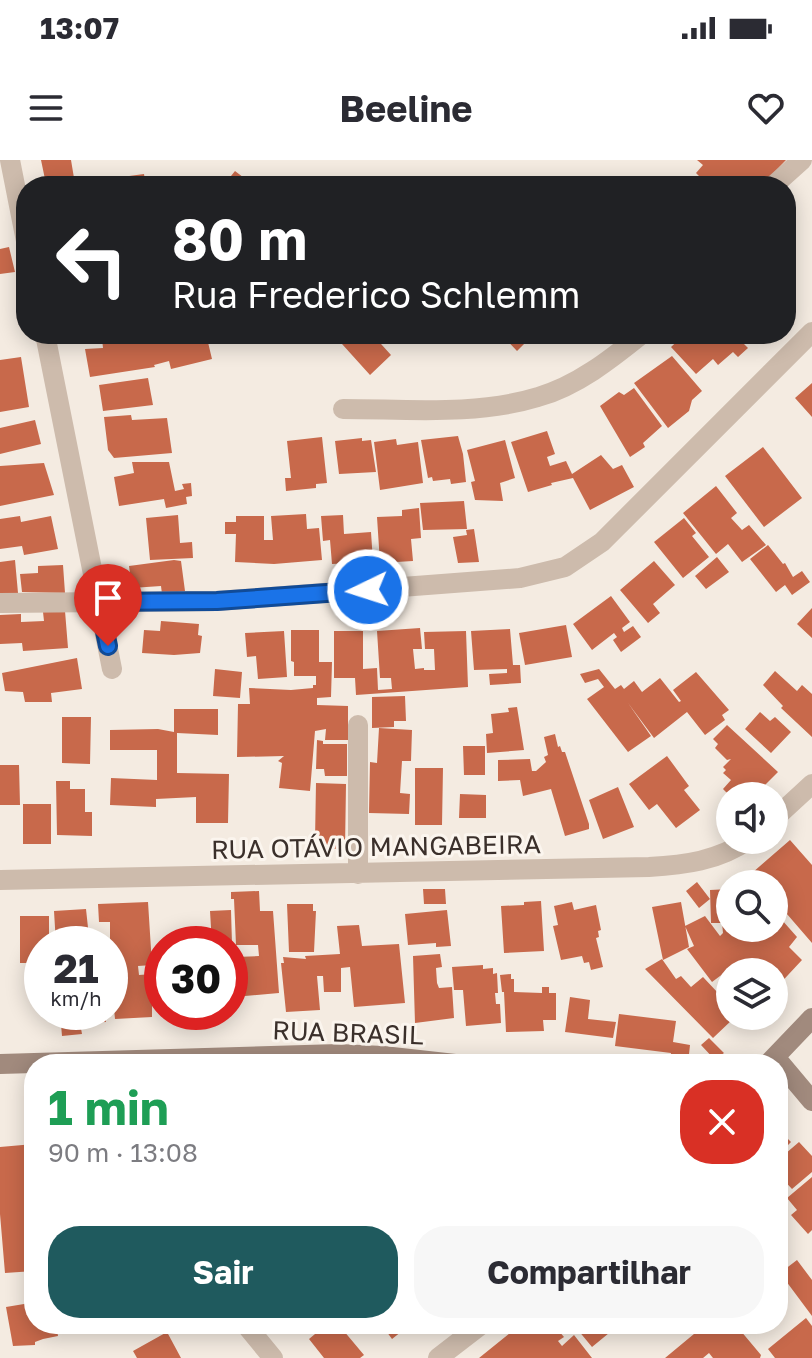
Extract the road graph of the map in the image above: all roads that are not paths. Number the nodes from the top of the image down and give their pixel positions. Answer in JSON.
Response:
{"nodes":[{"id":1,"x":10,"y":160,"type":"edge"},
{"id":2,"x":802,"y":160,"type":"edge"},
{"id":3,"x":784,"y":176,"type":"edge"},
{"id":4,"x":16,"y":190,"type":"edge"},
{"id":5,"x":812,"y":332,"type":"edge"},
{"id":6,"x":49,"y":344,"type":"edge"},
{"id":7,"x":628,"y":344,"type":"edge"},
{"id":8,"x":343,"y":409,"type":"dead end"},
{"id":9,"x":99,"y":602,"type":"junction"},
{"id":10,"x":0,"y":603,"type":"edge"},
{"id":11,"x":112,"y":669,"type":"dead end"},
{"id":12,"x":358,"y":725,"type":"dead end"},
{"id":13,"x":812,"y":784,"type":"edge"},
{"id":14,"x":788,"y":806,"type":"edge"},
{"id":15,"x":719,"y":854,"type":"edge"},
{"id":16,"x":358,"y":874,"type":"junction"},
{"id":17,"x":0,"y":880,"type":"edge"},
{"id":18,"x":812,"y":1018,"type":"edge"},
{"id":19,"x":777,"y":1054,"type":"edge"},
{"id":20,"x":0,"y":1064,"type":"edge"},
{"id":21,"x":24,"y":1066,"type":"edge"},
{"id":22,"x":788,"y":1077,"type":"edge"},
{"id":23,"x":812,"y":1101,"type":"edge"},
{"id":24,"x":253,"y":1334,"type":"edge"},
{"id":25,"x":469,"y":1334,"type":"edge"},
{"id":26,"x":273,"y":1358,"type":"edge"},
{"id":27,"x":438,"y":1358,"type":"edge"}],
"edges":[{"from":1,"to":4,"type":"street"},
{"from":2,"to":3,"type":"street"},
{"from":5,"to":9,"type":"street"},
{"from":6,"to":9,"type":"street"},
{"from":7,"to":8,"type":"street"},
{"from":9,"to":10,"type":"street"},
{"from":9,"to":11,"type":"street"},
{"from":12,"to":16,"type":"street"},
{"from":13,"to":14,"type":"street"},
{"from":15,"to":16,"type":"street","name":"RUA OTÁVIO MANGABEIRA"},
{"from":16,"to":17,"type":"street","name":"RUA OTÁVIO MANGABEIRA"},
{"from":18,"to":19,"type":"street"},
{"from":20,"to":21,"type":"street","name":"RUA BRASIL"},
{"from":22,"to":23,"type":"street"},
{"from":24,"to":26,"type":"street"},
{"from":25,"to":27,"type":"street"}]}
